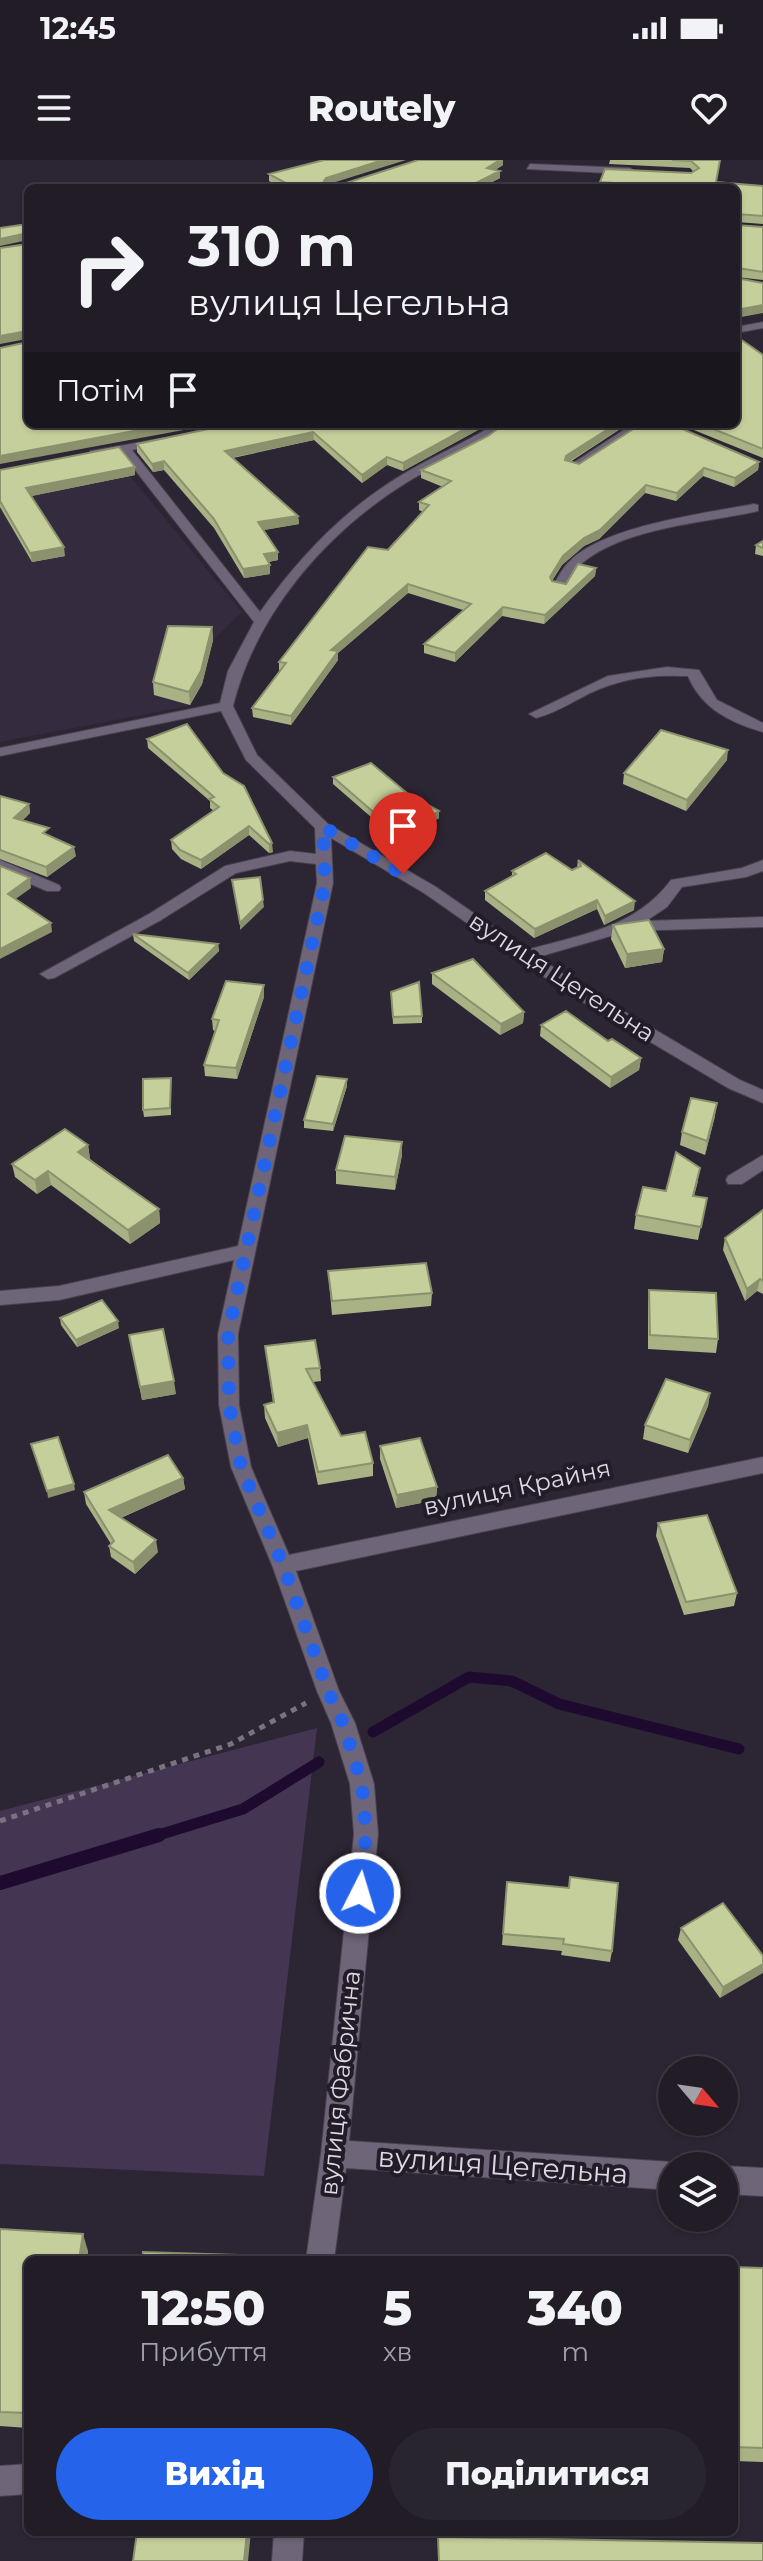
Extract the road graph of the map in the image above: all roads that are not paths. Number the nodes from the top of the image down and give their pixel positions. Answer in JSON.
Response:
{"nodes":[{"id":1,"x":530,"y":168,"type":"edge"},
{"id":2,"x":647,"y":172,"type":"edge"},
{"id":3,"x":763,"y":325,"type":"edge"},
{"id":4,"x":740,"y":329,"type":"edge"},
{"id":5,"x":496,"y":428,"type":"edge"},
{"id":6,"x":635,"y":428,"type":"edge"},
{"id":7,"x":181,"y":437,"type":"edge"},
{"id":8,"x":124,"y":448,"type":"junction"},
{"id":9,"x":78,"y":457,"type":"edge"},
{"id":10,"x":573,"y":467,"type":"edge"},
{"id":11,"x":760,"y":509,"type":"edge"},
{"id":12,"x":559,"y":587,"type":"edge"},
{"id":13,"x":261,"y":622,"type":"junction"},
{"id":14,"x":226,"y":706,"type":"junction"},
{"id":15,"x":536,"y":714,"type":"dead end"},
{"id":16,"x":763,"y":728,"type":"edge"},
{"id":17,"x":0,"y":752,"type":"edge"},
{"id":18,"x":323,"y":827,"type":"junction"},
{"id":19,"x":326,"y":860,"type":"junction"},
{"id":20,"x":0,"y":865,"type":"edge"},
{"id":21,"x":763,"y":865,"type":"edge"},
{"id":22,"x":53,"y":888,"type":"dead end"},
{"id":23,"x":763,"y":922,"type":"edge"},
{"id":24,"x":627,"y":926,"type":"junction"},
{"id":25,"x":523,"y":956,"type":"junction"},
{"id":26,"x":48,"y":974,"type":"dead end"},
{"id":27,"x":763,"y":1097,"type":"edge"},
{"id":28,"x":763,"y":1161,"type":"edge"},
{"id":29,"x":735,"y":1180,"type":"dead end"},
{"id":30,"x":243,"y":1251,"type":"junction"},
{"id":31,"x":0,"y":1298,"type":"edge"},
{"id":32,"x":763,"y":1465,"type":"edge"},
{"id":33,"x":283,"y":1565,"type":"junction"},
{"id":34,"x":334,"y":2154,"type":"junction"},
{"id":35,"x":658,"y":2175,"type":"edge"},
{"id":36,"x":738,"y":2181,"type":"edge"},
{"id":37,"x":763,"y":2182,"type":"edge"},
{"id":38,"x":321,"y":2256,"type":"edge"},
{"id":39,"x":24,"y":2479,"type":"edge"},
{"id":40,"x":0,"y":2481,"type":"edge"},
{"id":41,"x":289,"y":2536,"type":"edge"},
{"id":42,"x":287,"y":2561,"type":"edge"}],
"edges":[{"from":1,"to":2,"type":"street"},
{"from":3,"to":4,"type":"street"},
{"from":5,"to":13,"type":"street"},
{"from":6,"to":10,"type":"street"},
{"from":7,"to":8,"type":"street"},
{"from":8,"to":9,"type":"street"},
{"from":8,"to":13,"type":"street"},
{"from":11,"to":12,"type":"street"},
{"from":13,"to":14,"type":"street"},
{"from":14,"to":17,"type":"street"},
{"from":14,"to":18,"type":"street"},
{"from":15,"to":16,"type":"street"},
{"from":18,"to":19,"type":"street","name":"вулиця Фабрична"},
{"from":18,"to":25,"type":"street","name":"вулиця Цегельна"},
{"from":19,"to":26,"type":"street"},
{"from":19,"to":30,"type":"street","name":"вулиця Фабрична"},
{"from":20,"to":22,"type":"street"},
{"from":21,"to":24,"type":"street"},
{"from":23,"to":24,"type":"street"},
{"from":24,"to":25,"type":"street"},
{"from":25,"to":27,"type":"street","name":"вулиця Цегельна"},
{"from":28,"to":29,"type":"street"},
{"from":30,"to":31,"type":"street"},
{"from":30,"to":33,"type":"street","name":"вулиця Фабрична"},
{"from":32,"to":33,"type":"street","name":"вулиця Крайня"},
{"from":33,"to":34,"type":"street","name":"вулиця Фабрична"},
{"from":34,"to":35,"type":"street","name":"вулиця Цегельна"},
{"from":34,"to":38,"type":"street","name":"вулиця Фабрична"},
{"from":36,"to":37,"type":"street"},
{"from":39,"to":40,"type":"street"},
{"from":41,"to":42,"type":"street"}]}
